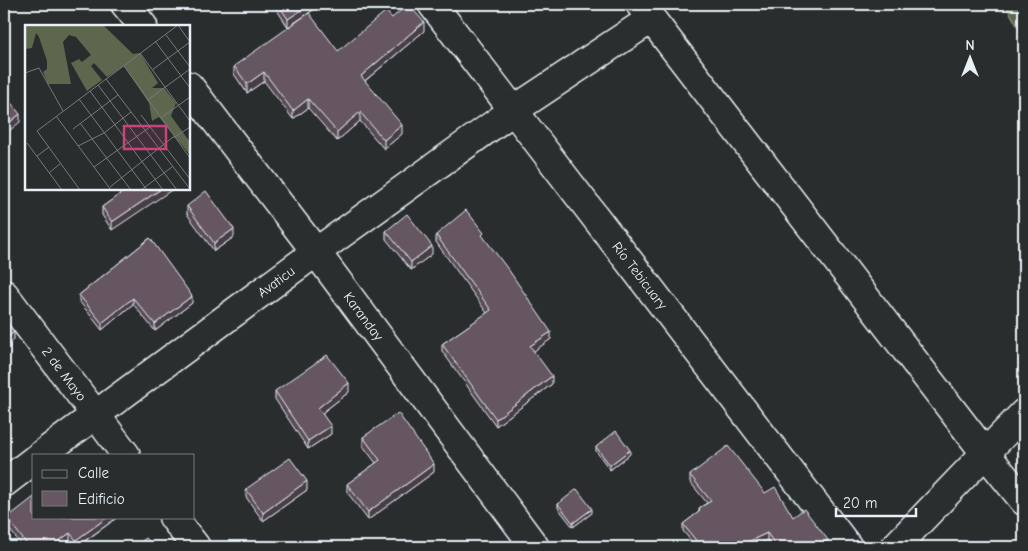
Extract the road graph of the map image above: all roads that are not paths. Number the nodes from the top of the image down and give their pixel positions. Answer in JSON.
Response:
{"nodes":[{"id":1,"x":125,"y":4,"type":"edge"},
{"id":2,"x":432,"y":4,"type":"edge"},
{"id":3,"x":645,"y":11,"type":"edge"},
{"id":4,"x":141,"y":25,"type":"edge"},
{"id":5,"x":190,"y":87,"type":"edge"},
{"id":6,"x":514,"y":110,"type":"junction"},
{"id":7,"x":316,"y":252,"type":"junction"},
{"id":8,"x":4,"y":294,"type":"edge"},
{"id":9,"x":1024,"y":413,"type":"edge"},
{"id":10,"x":95,"y":414,"type":"junction"},
{"id":11,"x":984,"y":453,"type":"junction"},
{"id":12,"x":42,"y":454,"type":"edge"},
{"id":13,"x":125,"y":454,"type":"edge"},
{"id":14,"x":32,"y":462,"type":"edge"},
{"id":15,"x":4,"y":483,"type":"edge"},
{"id":16,"x":1024,"y":501,"type":"edge"},
{"id":17,"x":174,"y":518,"type":"edge"},
{"id":18,"x":196,"y":547,"type":"edge"},
{"id":19,"x":535,"y":547,"type":"edge"},
{"id":20,"x":848,"y":547,"type":"edge"},
{"id":21,"x":895,"y":547,"type":"edge"}],
"edges":[{"from":1,"to":4,"type":"street"},
{"from":2,"to":6,"type":"street","name":"Río Tebicuary"},
{"from":3,"to":6,"type":"street","name":"Avaticu"},
{"from":3,"to":11,"type":"street"},
{"from":5,"to":7,"type":"street","name":"Karanday"},
{"from":6,"to":7,"type":"street","name":"Avaticu"},
{"from":6,"to":20,"type":"street","name":"Río Tebicuary"},
{"from":7,"to":10,"type":"street","name":"Avaticu"},
{"from":7,"to":19,"type":"street","name":"Karanday"},
{"from":8,"to":10,"type":"street","name":"2 de Mayo"},
{"from":9,"to":11,"type":"street"},
{"from":10,"to":12,"type":"street","name":"Avaticu"},
{"from":10,"to":13,"type":"street","name":"2 de Mayo"},
{"from":11,"to":16,"type":"street"},
{"from":11,"to":21,"type":"street"},
{"from":14,"to":15,"type":"street"},
{"from":17,"to":18,"type":"street"}]}
